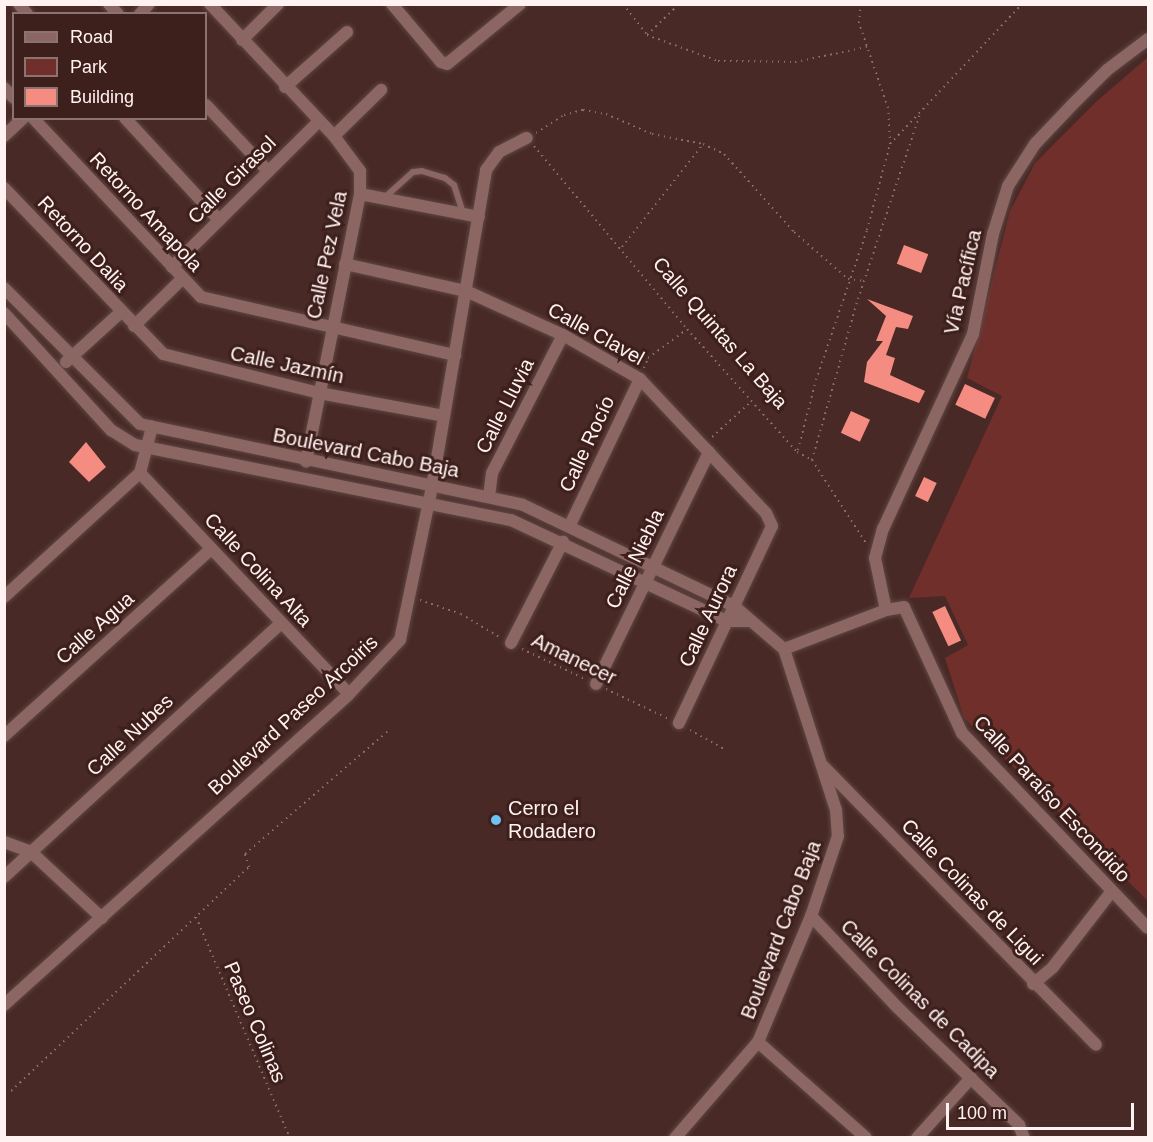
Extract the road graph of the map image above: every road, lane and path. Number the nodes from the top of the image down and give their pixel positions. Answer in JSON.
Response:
{"nodes":[{"id":1,"x":210,"y":4,"type":"edge"},
{"id":2,"x":278,"y":4,"type":"edge"},
{"id":3,"x":392,"y":4,"type":"edge"},
{"id":4,"x":520,"y":4,"type":"edge"},
{"id":5,"x":623,"y":4,"type":"edge"},
{"id":6,"x":679,"y":4,"type":"edge"},
{"id":7,"x":861,"y":4,"type":"edge"},
{"id":8,"x":1022,"y":4,"type":"edge"},
{"id":9,"x":346,"y":32,"type":"dead end"},
{"id":10,"x":647,"y":35,"type":"junction"},
{"id":11,"x":1149,"y":39,"type":"edge"},
{"id":12,"x":242,"y":40,"type":"junction"},
{"id":13,"x":867,"y":47,"type":"junction"},
{"id":14,"x":285,"y":87,"type":"junction"},
{"id":15,"x":381,"y":90,"type":"dead end"},
{"id":16,"x":207,"y":106,"type":"edge"},
{"id":17,"x":920,"y":114,"type":"junction"},
{"id":18,"x":21,"y":120,"type":"edge"},
{"id":19,"x":35,"y":120,"type":"edge"},
{"id":20,"x":126,"y":120,"type":"edge"},
{"id":21,"x":319,"y":121,"type":"junction"},
{"id":22,"x":4,"y":135,"type":"edge"},
{"id":23,"x":334,"y":136,"type":"junction"},
{"id":24,"x":527,"y":138,"type":"junction"},
{"id":25,"x":703,"y":144,"type":"junction"},
{"id":26,"x":890,"y":144,"type":"junction"},
{"id":27,"x":268,"y":171,"type":"junction"},
{"id":28,"x":4,"y":188,"type":"edge"},
{"id":29,"x":360,"y":194,"type":"junction"},
{"id":30,"x":384,"y":199,"type":"junction"},
{"id":31,"x":463,"y":214,"type":"junction"},
{"id":32,"x":479,"y":217,"type":"junction"},
{"id":33,"x":219,"y":220,"type":"junction"},
{"id":34,"x":622,"y":247,"type":"junction"},
{"id":35,"x":345,"y":264,"type":"junction"},
{"id":36,"x":172,"y":267,"type":"junction"},
{"id":37,"x":848,"y":279,"type":"junction"},
{"id":38,"x":181,"y":280,"type":"junction"},
{"id":39,"x":864,"y":281,"type":"junction"},
{"id":40,"x":4,"y":288,"type":"edge"},
{"id":41,"x":466,"y":291,"type":"junction"},
{"id":42,"x":121,"y":312,"type":"junction"},
{"id":43,"x":4,"y":313,"type":"edge"},
{"id":44,"x":134,"y":326,"type":"junction"},
{"id":45,"x":331,"y":328,"type":"junction"},
{"id":46,"x":687,"y":330,"type":"junction"},
{"id":47,"x":563,"y":335,"type":"junction"},
{"id":48,"x":455,"y":354,"type":"junction"},
{"id":49,"x":71,"y":358,"type":"junction"},
{"id":50,"x":58,"y":369,"type":"junction"},
{"id":51,"x":640,"y":379,"type":"junction"},
{"id":52,"x":319,"y":393,"type":"junction"},
{"id":53,"x":752,"y":400,"type":"junction"},
{"id":54,"x":444,"y":416,"type":"junction"},
{"id":55,"x":152,"y":427,"type":"junction"},
{"id":56,"x":148,"y":448,"type":"junction"},
{"id":57,"x":709,"y":452,"type":"junction"},
{"id":58,"x":797,"y":452,"type":"junction"},
{"id":59,"x":291,"y":459,"type":"junction"},
{"id":60,"x":812,"y":460,"type":"junction"},
{"id":61,"x":306,"y":462,"type":"junction"},
{"id":62,"x":140,"y":473,"type":"junction"},
{"id":63,"x":286,"y":476,"type":"junction"},
{"id":64,"x":432,"y":487,"type":"junction"},
{"id":65,"x":489,"y":497,"type":"junction"},
{"id":66,"x":428,"y":502,"type":"junction"},
{"id":67,"x":570,"y":525,"type":"junction"},
{"id":68,"x":772,"y":526,"type":"joint"},
{"id":69,"x":563,"y":542,"type":"junction"},
{"id":70,"x":211,"y":549,"type":"junction"},
{"id":71,"x":875,"y":558,"type":"junction"},
{"id":72,"x":654,"y":566,"type":"junction"},
{"id":73,"x":646,"y":582,"type":"junction"},
{"id":74,"x":4,"y":597,"type":"edge"},
{"id":75,"x":412,"y":597,"type":"junction"},
{"id":76,"x":734,"y":606,"type":"junction"},
{"id":77,"x":886,"y":610,"type":"junction"},
{"id":78,"x":728,"y":621,"type":"junction"},
{"id":79,"x":749,"y":621,"type":"junction"},
{"id":80,"x":281,"y":623,"type":"junction"},
{"id":81,"x":511,"y":643,"type":"junction"},
{"id":82,"x":784,"y":649,"type":"junction"},
{"id":83,"x":596,"y":684,"type":"junction"},
{"id":84,"x":349,"y":694,"type":"junction"},
{"id":85,"x":679,"y":723,"type":"junction"},
{"id":86,"x":388,"y":731,"type":"dead end"},
{"id":87,"x":4,"y":736,"type":"edge"},
{"id":88,"x":724,"y":749,"type":"dead end"},
{"id":89,"x":823,"y":765,"type":"junction"},
{"id":90,"x":4,"y":842,"type":"edge"},
{"id":91,"x":31,"y":852,"type":"junction"},
{"id":92,"x":4,"y":877,"type":"edge"},
{"id":93,"x":1112,"y":891,"type":"junction"},
{"id":94,"x":811,"y":916,"type":"junction"},
{"id":95,"x":196,"y":917,"type":"junction"},
{"id":96,"x":102,"y":918,"type":"junction"},
{"id":97,"x":1149,"y":928,"type":"edge"},
{"id":98,"x":1032,"y":984,"type":"junction"},
{"id":99,"x":4,"y":1005,"type":"edge"},
{"id":100,"x":758,"y":1042,"type":"junction"},
{"id":101,"x":1096,"y":1045,"type":"dead end"},
{"id":102,"x":971,"y":1078,"type":"junction"},
{"id":103,"x":11,"y":1091,"type":"dead end"},
{"id":104,"x":290,"y":1137,"type":"edge"},
{"id":105,"x":675,"y":1137,"type":"edge"},
{"id":106,"x":866,"y":1137,"type":"edge"},
{"id":107,"x":916,"y":1137,"type":"edge"},
{"id":108,"x":1024,"y":1137,"type":"edge"}],
"edges":[{"from":1,"to":12,"type":"street","name":"Calle Pez Vela"},
{"from":2,"to":12,"type":"street"},
{"from":3,"to":4,"type":"street"},
{"from":5,"to":10,"type":"path"},
{"from":6,"to":10,"type":"path"},
{"from":7,"to":13,"type":"path"},
{"from":8,"to":17,"type":"path"},
{"from":9,"to":14,"type":"street"},
{"from":10,"to":13,"type":"path"},
{"from":11,"to":71,"type":"street","name":"Vía Pacífica"},
{"from":12,"to":14,"type":"street","name":"Calle Pez Vela"},
{"from":13,"to":26,"type":"path"},
{"from":14,"to":21,"type":"street","name":"Calle Pez Vela"},
{"from":15,"to":23,"type":"street"},
{"from":16,"to":27,"type":"street"},
{"from":17,"to":26,"type":"path"},
{"from":17,"to":39,"type":"path"},
{"from":18,"to":22,"type":"street"},
{"from":19,"to":36,"type":"street","name":"Retorno Amapola"},
{"from":20,"to":33,"type":"street"},
{"from":21,"to":23,"type":"street","name":"Calle Pez Vela"},
{"from":21,"to":27,"type":"street","name":"Calle Girasol"},
{"from":23,"to":29,"type":"street","name":"Calle Pez Vela"},
{"from":24,"to":25,"type":"path"},
{"from":24,"to":32,"type":"street","name":"Boulevard Paseo Arcoiris"},
{"from":24,"to":34,"type":"path","name":"Calle Quintas La Baja"},
{"from":25,"to":34,"type":"path"},
{"from":25,"to":37,"type":"path"},
{"from":26,"to":37,"type":"path"},
{"from":27,"to":33,"type":"street","name":"Calle Girasol"},
{"from":28,"to":42,"type":"street","name":"Retorno Dalia"},
{"from":29,"to":30,"type":"street"},
{"from":29,"to":35,"type":"street","name":"Calle Pez Vela"},
{"from":30,"to":31,"type":"street"},
{"from":30,"to":31,"type":"lane"},
{"from":31,"to":32,"type":"street"},
{"from":32,"to":41,"type":"street","name":"Boulevard Paseo Arcoiris"},
{"from":33,"to":36,"type":"street","name":"Calle Girasol"},
{"from":34,"to":46,"type":"path","name":"Calle Quintas La Baja"},
{"from":35,"to":41,"type":"street","name":"Calle Clavel"},
{"from":35,"to":45,"type":"street","name":"Calle Pez Vela"},
{"from":36,"to":38,"type":"street","name":"Retorno Amapola"},
{"from":37,"to":39,"type":"path"},
{"from":37,"to":58,"type":"path"},
{"from":38,"to":44,"type":"street"},
{"from":38,"to":45,"type":"street","name":"Retorno Amapola"},
{"from":39,"to":60,"type":"path"},
{"from":40,"to":49,"type":"street","name":"Boulevard Cabo Baja"},
{"from":41,"to":47,"type":"street","name":"Calle Clavel"},
{"from":41,"to":48,"type":"street","name":"Boulevard Paseo Arcoiris"},
{"from":42,"to":44,"type":"street","name":"Retorno Dalia"},
{"from":42,"to":49,"type":"street"},
{"from":43,"to":50,"type":"street","name":"Boulevard Cabo Baja"},
{"from":44,"to":52,"type":"street","name":"Calle Jazmín"},
{"from":45,"to":48,"type":"street","name":"Retorno Amapola"},
{"from":45,"to":52,"type":"street","name":"Calle Pez Vela"},
{"from":46,"to":51,"type":"path"},
{"from":46,"to":53,"type":"path","name":"Calle Quintas La Baja"},
{"from":47,"to":51,"type":"street","name":"Calle Clavel"},
{"from":47,"to":65,"type":"street","name":"Calle Lluvia"},
{"from":48,"to":54,"type":"street","name":"Boulevard Paseo Arcoiris"},
{"from":49,"to":50,"type":"street"},
{"from":49,"to":55,"type":"street","name":"Boulevard Cabo Baja"},
{"from":50,"to":56,"type":"street","name":"Boulevard Cabo Baja"},
{"from":51,"to":57,"type":"street","name":"Calle Clavel"},
{"from":51,"to":67,"type":"street","name":"Calle Rocío"},
{"from":52,"to":54,"type":"street","name":"Calle Jazmín"},
{"from":52,"to":61,"type":"street","name":"Calle Pez Vela"},
{"from":53,"to":57,"type":"path"},
{"from":53,"to":58,"type":"path","name":"Calle Quintas La Baja"},
{"from":54,"to":64,"type":"street","name":"Boulevard Paseo Arcoiris"},
{"from":55,"to":56,"type":"street"},
{"from":55,"to":59,"type":"street","name":"Boulevard Cabo Baja"},
{"from":56,"to":62,"type":"street"},
{"from":56,"to":63,"type":"street","name":"Boulevard Cabo Baja"},
{"from":57,"to":68,"type":"street","name":"Calle Clavel"},
{"from":57,"to":72,"type":"street","name":"Calle Niebla"},
{"from":58,"to":60,"type":"path","name":"Calle Quintas La Baja"},
{"from":59,"to":61,"type":"street","name":"Boulevard Cabo Baja"},
{"from":59,"to":63,"type":"street"},
{"from":60,"to":71,"type":"path","name":"Calle Quintas La Baja"},
{"from":61,"to":64,"type":"street","name":"Boulevard Cabo Baja"},
{"from":62,"to":70,"type":"street","name":"Calle Colina Alta"},
{"from":62,"to":74,"type":"street"},
{"from":63,"to":66,"type":"street","name":"Boulevard Cabo Baja"},
{"from":64,"to":65,"type":"street","name":"Boulevard Cabo Baja"},
{"from":64,"to":66,"type":"street","name":"Boulevard Paseo Arcoiris"},
{"from":65,"to":67,"type":"street","name":"Boulevard Cabo Baja"},
{"from":66,"to":69,"type":"street","name":"Boulevard Cabo Baja"},
{"from":66,"to":75,"type":"street","name":"Boulevard Paseo Arcoiris"},
{"from":67,"to":72,"type":"street","name":"Boulevard Cabo Baja"},
{"from":68,"to":76,"type":"street","name":"Calle Aurora"},
{"from":69,"to":73,"type":"street","name":"Boulevard Cabo Baja"},
{"from":69,"to":81,"type":"street"},
{"from":70,"to":80,"type":"street","name":"Calle Colina Alta"},
{"from":70,"to":87,"type":"street","name":"Calle Agua"},
{"from":71,"to":77,"type":"street","name":"Vía Pacífica"},
{"from":72,"to":73,"type":"street","name":"Calle Niebla"},
{"from":72,"to":76,"type":"street","name":"Boulevard Cabo Baja"},
{"from":73,"to":78,"type":"street","name":"Boulevard Cabo Baja"},
{"from":73,"to":83,"type":"street","name":"Calle Niebla"},
{"from":75,"to":81,"type":"path","name":"Amanecer"},
{"from":75,"to":84,"type":"street","name":"Boulevard Paseo Arcoiris"},
{"from":76,"to":78,"type":"street","name":"Calle Aurora"},
{"from":76,"to":79,"type":"street","name":"Boulevard Cabo Baja"},
{"from":77,"to":82,"type":"street"},
{"from":77,"to":93,"type":"street","name":"Calle Paraíso Escondido"},
{"from":78,"to":79,"type":"street","name":"Boulevard Cabo Baja"},
{"from":78,"to":85,"type":"street","name":"Calle Aurora"},
{"from":79,"to":82,"type":"street","name":"Boulevard Cabo Baja"},
{"from":80,"to":84,"type":"street","name":"Calle Colina Alta"},
{"from":80,"to":91,"type":"street","name":"Calle Nubes"},
{"from":81,"to":83,"type":"path","name":"Amanecer"},
{"from":82,"to":89,"type":"street","name":"Boulevard Cabo Baja"},
{"from":83,"to":85,"type":"path","name":"Amanecer"},
{"from":84,"to":96,"type":"street","name":"Boulevard Paseo Arcoiris"},
{"from":85,"to":88,"type":"path","name":"Amanecer"},
{"from":86,"to":95,"type":"path"},
{"from":89,"to":94,"type":"street","name":"Boulevard Cabo Baja"},
{"from":89,"to":98,"type":"street","name":"Calle Colinas de Ligui"},
{"from":90,"to":91,"type":"street"},
{"from":91,"to":92,"type":"street","name":"Calle Nubes"},
{"from":91,"to":96,"type":"street"},
{"from":93,"to":97,"type":"street","name":"Calle Paraíso Escondido"},
{"from":93,"to":98,"type":"street"},
{"from":94,"to":100,"type":"street","name":"Boulevard Cabo Baja"},
{"from":94,"to":102,"type":"street","name":"Calle Colinas de Cadipa"},
{"from":95,"to":103,"type":"path"},
{"from":95,"to":104,"type":"path","name":"Paseo Colinas"},
{"from":96,"to":99,"type":"street","name":"Boulevard Paseo Arcoiris"},
{"from":98,"to":101,"type":"street","name":"Calle Colinas de Ligui"},
{"from":100,"to":105,"type":"street","name":"Boulevard Cabo Baja"},
{"from":100,"to":106,"type":"street"},
{"from":102,"to":107,"type":"street"},
{"from":102,"to":108,"type":"street","name":"Calle Colinas de Cadipa"}]}
